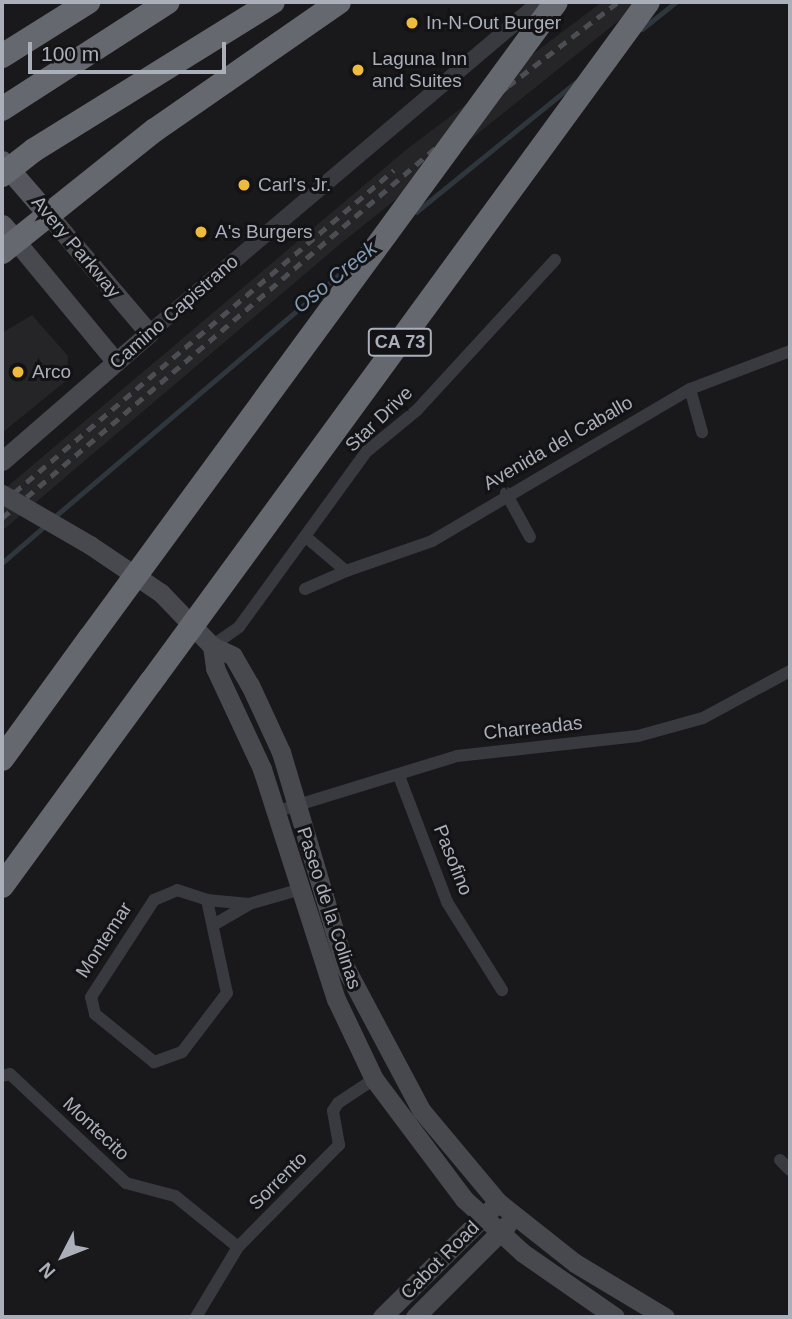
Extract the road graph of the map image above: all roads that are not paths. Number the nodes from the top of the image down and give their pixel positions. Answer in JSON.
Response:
{"nodes":[{"id":1,"x":88,"y":2,"type":"edge"},
{"id":2,"x":168,"y":2,"type":"edge"},
{"id":3,"x":272,"y":2,"type":"edge"},
{"id":4,"x":339,"y":2,"type":"edge"},
{"id":5,"x":540,"y":2,"type":"edge"},
{"id":6,"x":556,"y":2,"type":"edge"},
{"id":7,"x":648,"y":2,"type":"edge"},
{"id":8,"x":2,"y":56,"type":"edge"},
{"id":9,"x":2,"y":109,"type":"edge"},
{"id":10,"x":2,"y":161,"type":"edge"},
{"id":11,"x":2,"y":175,"type":"edge"},
{"id":12,"x":46,"y":212,"type":"junction"},
{"id":13,"x":6,"y":239,"type":"edge"},
{"id":14,"x":555,"y":260,"type":"dead end"},
{"id":15,"x":149,"y":333,"type":"junction"},
{"id":16,"x":790,"y":351,"type":"edge"},
{"id":17,"x":116,"y":362,"type":"junction"},
{"id":18,"x":690,"y":389,"type":"junction"},
{"id":19,"x":702,"y":432,"type":"dead end"},
{"id":20,"x":2,"y":461,"type":"edge"},
{"id":21,"x":506,"y":493,"type":"junction"},
{"id":22,"x":2,"y":494,"type":"edge"},
{"id":23,"x":306,"y":537,"type":"junction"},
{"id":24,"x":530,"y":537,"type":"dead end"},
{"id":25,"x":346,"y":571,"type":"junction"},
{"id":26,"x":305,"y":589,"type":"dead end"},
{"id":27,"x":212,"y":646,"type":"junction"},
{"id":28,"x":790,"y":671,"type":"edge"},
{"id":29,"x":2,"y":759,"type":"edge"},
{"id":30,"x":399,"y":776,"type":"junction"},
{"id":31,"x":295,"y":806,"type":"junction"},
{"id":32,"x":275,"y":812,"type":"junction"},
{"id":33,"x":2,"y":886,"type":"edge"},
{"id":34,"x":298,"y":890,"type":"junction"},
{"id":35,"x":207,"y":900,"type":"junction"},
{"id":36,"x":249,"y":904,"type":"junction"},
{"id":37,"x":215,"y":925,"type":"junction"},
{"id":38,"x":345,"y":967,"type":"junction"},
{"id":39,"x":502,"y":990,"type":"dead end"},
{"id":40,"x":2,"y":1076,"type":"edge"},
{"id":41,"x":374,"y":1079,"type":"junction"},
{"id":42,"x":780,"y":1160,"type":"dead end"},
{"id":43,"x":790,"y":1170,"type":"edge"},
{"id":44,"x":498,"y":1202,"type":"junction"},
{"id":45,"x":483,"y":1217,"type":"junction"},
{"id":46,"x":515,"y":1217,"type":"junction"},
{"id":47,"x":500,"y":1232,"type":"junction"},
{"id":48,"x":238,"y":1247,"type":"junction"},
{"id":49,"x":196,"y":1317,"type":"edge"},
{"id":50,"x":382,"y":1317,"type":"edge"},
{"id":51,"x":415,"y":1317,"type":"edge"},
{"id":52,"x":615,"y":1317,"type":"edge"},
{"id":53,"x":665,"y":1317,"type":"edge"}],
"edges":[{"from":1,"to":8,"type":"highway"},
{"from":2,"to":9,"type":"highway"},
{"from":3,"to":11,"type":"highway","bridge":true},
{"from":4,"to":12,"type":"highway"},
{"from":5,"to":15,"type":"street","name":"Camino Capistrano"},
{"from":6,"to":29,"type":"highway","bridge":true},
{"from":7,"to":33,"type":"highway","number":"CA 73","bridge":true},
{"from":10,"to":12,"type":"main road","name":"Avery Parkway"},
{"from":12,"to":13,"type":"highway"},
{"from":12,"to":15,"type":"main road","name":"Avery Parkway"},
{"from":13,"to":17,"type":"main road"},
{"from":14,"to":23,"type":"street","name":"Star Drive"},
{"from":15,"to":17,"type":"main road","name":"Camino Capistrano"},
{"from":16,"to":18,"type":"street","name":"Avenida del Caballo"},
{"from":17,"to":20,"type":"main road","name":"Camino Capistrano"},
{"from":18,"to":19,"type":"street"},
{"from":18,"to":21,"type":"street","name":"Avenida del Caballo"},
{"from":21,"to":24,"type":"street"},
{"from":21,"to":25,"type":"street","name":"Avenida del Caballo"},
{"from":22,"to":27,"type":"main road","name":"Paseo de la Colinas","bridge":true},
{"from":23,"to":25,"type":"street"},
{"from":23,"to":27,"type":"street","name":"Star Drive"},
{"from":25,"to":26,"type":"street","name":"Avenida del Caballo"},
{"from":27,"to":31,"type":"main road","name":"Paseo de la Colinas"},
{"from":27,"to":32,"type":"main road","name":"Paseo de la Colinas"},
{"from":28,"to":30,"type":"street","name":"Charreadas"},
{"from":30,"to":31,"type":"street","name":"Charreadas"},
{"from":30,"to":39,"type":"street","name":"Pasofino"},
{"from":31,"to":32,"type":"street","name":"Charreadas"},
{"from":31,"to":38,"type":"main road","name":"Paseo de la Colinas"},
{"from":32,"to":34,"type":"main road","name":"Paseo de la Colinas"},
{"from":34,"to":36,"type":"street"},
{"from":34,"to":38,"type":"main road"},
{"from":34,"to":41,"type":"main road","name":"Paseo de la Colinas"},
{"from":35,"to":36,"type":"street"},
{"from":35,"to":37,"type":"street","name":"Montemar"},
{"from":35,"to":37,"type":"street","name":"Montemar"},
{"from":36,"to":37,"type":"street"},
{"from":38,"to":44,"type":"main road","name":"Paseo de la Colinas"},
{"from":40,"to":48,"type":"street","name":"Montecito"},
{"from":41,"to":45,"type":"main road","name":"Paseo de la Colinas"},
{"from":41,"to":48,"type":"street","name":"Sorrento"},
{"from":42,"to":43,"type":"street"},
{"from":44,"to":45,"type":"main road","name":"Cabot Road"},
{"from":44,"to":46,"type":"main road","name":"Paseo de la Colinas"},
{"from":45,"to":47,"type":"main road","name":"Paseo de la Colinas"},
{"from":45,"to":50,"type":"main road","name":"Cabot Road"},
{"from":46,"to":47,"type":"main road","name":"Cabot Road"},
{"from":46,"to":53,"type":"main road","name":"Paseo de la Colinas"},
{"from":47,"to":51,"type":"main road","name":"Cabot Road"},
{"from":47,"to":52,"type":"main road","name":"Paseo de la Colinas"},
{"from":48,"to":49,"type":"street","name":"Sorrento"}]}
